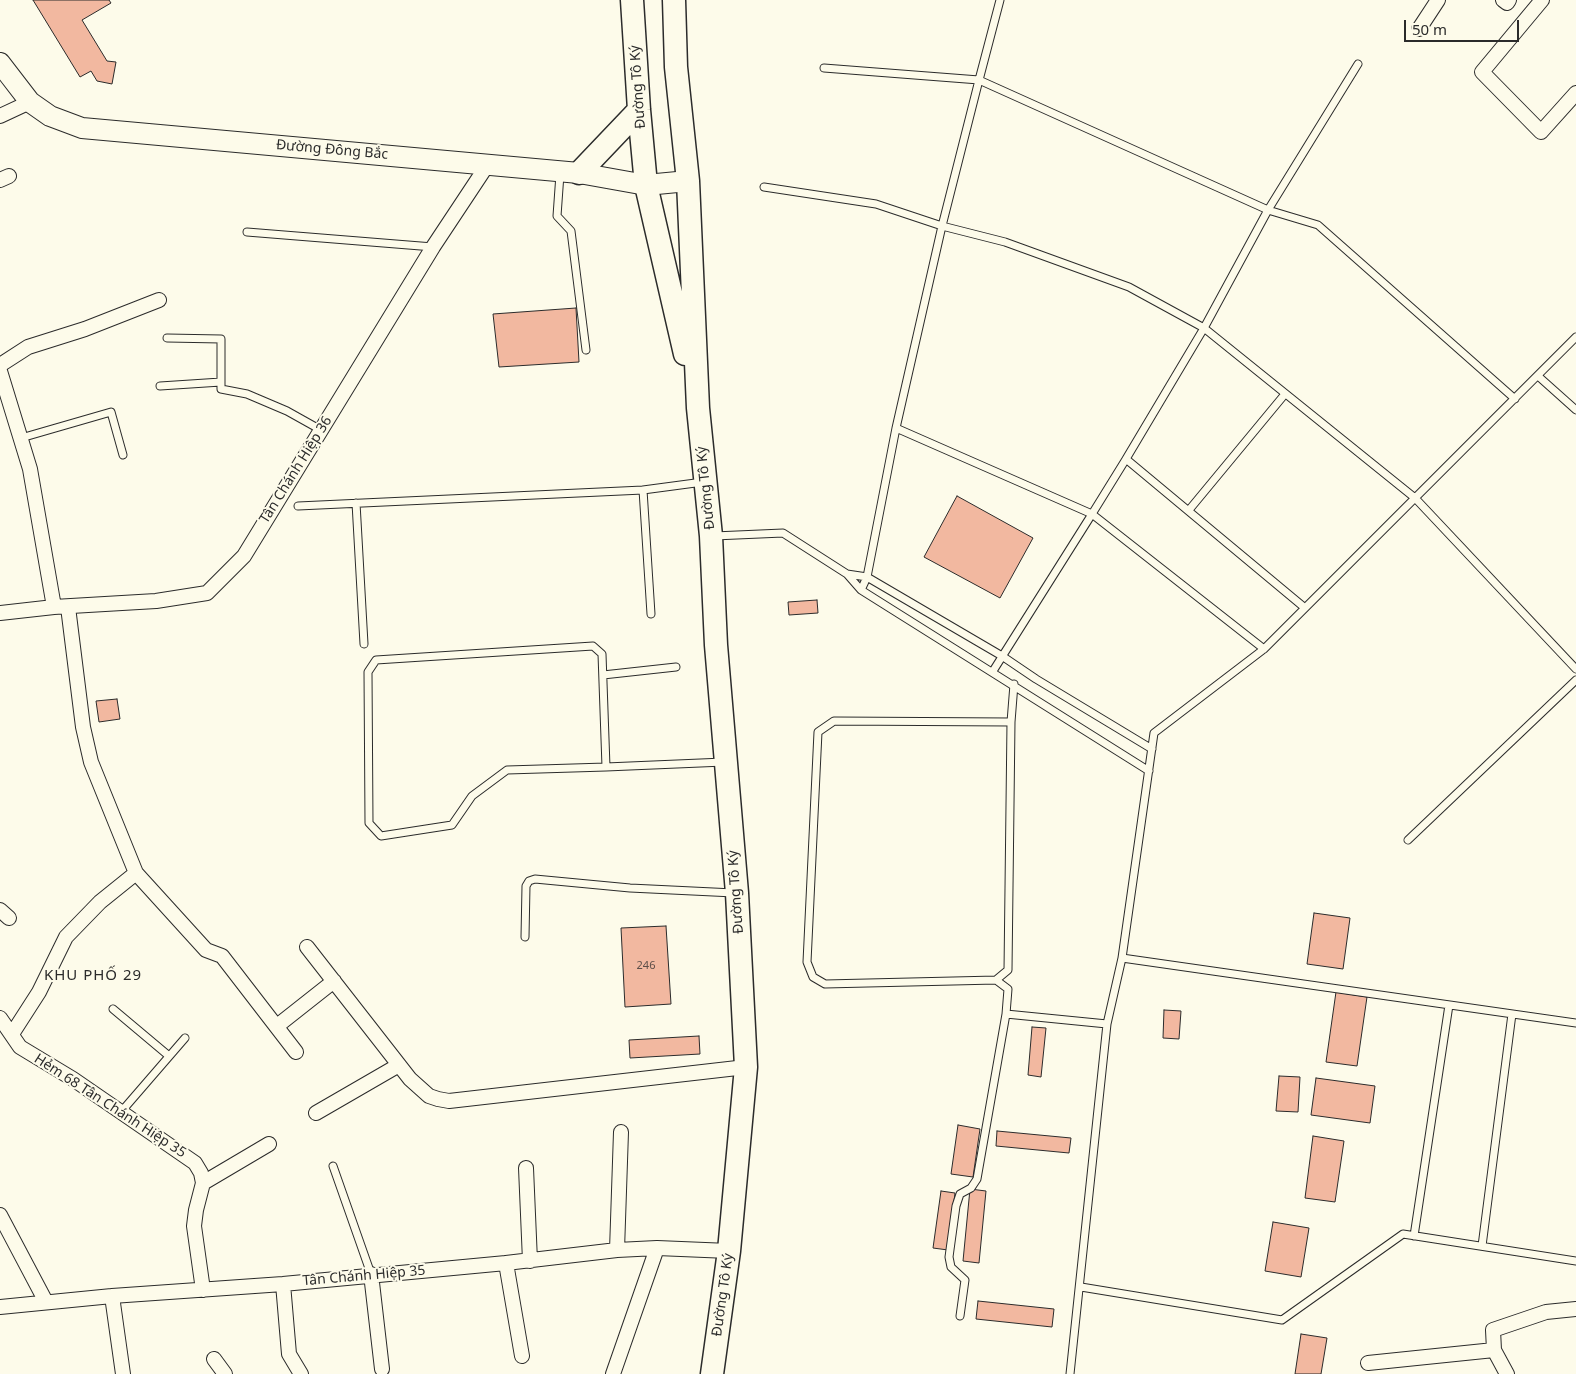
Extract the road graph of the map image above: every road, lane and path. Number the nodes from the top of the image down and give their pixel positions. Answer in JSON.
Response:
{"nodes":[{"id":1,"x":632,"y":0,"type":"edge"},
{"id":2,"x":674,"y":0,"type":"edge"},
{"id":3,"x":1000,"y":0,"type":"edge"},
{"id":4,"x":1438,"y":0,"type":"edge"},
{"id":5,"x":1542,"y":0,"type":"edge"},
{"id":6,"x":1419,"y":28,"type":"dead end"},
{"id":7,"x":0,"y":63,"type":"edge"},
{"id":8,"x":1358,"y":64,"type":"dead end"},
{"id":9,"x":824,"y":68,"type":"dead end"},
{"id":10,"x":978,"y":80,"type":"junction"},
{"id":11,"x":1576,"y":93,"type":"edge"},
{"id":12,"x":30,"y":102,"type":"junction"},
{"id":13,"x":639,"y":110,"type":"junction"},
{"id":14,"x":0,"y":116,"type":"edge"},
{"id":15,"x":488,"y":164,"type":"junction"},
{"id":16,"x":569,"y":172,"type":"junction"},
{"id":17,"x":688,"y":181,"type":"junction"},
{"id":18,"x":646,"y":185,"type":"junction"},
{"id":19,"x":764,"y":187,"type":"dead end"},
{"id":20,"x":1268,"y":210,"type":"junction"},
{"id":21,"x":942,"y":226,"type":"junction"},
{"id":22,"x":247,"y":232,"type":"dead end"},
{"id":23,"x":433,"y":247,"type":"junction"},
{"id":24,"x":159,"y":300,"type":"dead end"},
{"id":25,"x":1204,"y":328,"type":"junction"},
{"id":26,"x":167,"y":338,"type":"dead end"},
{"id":27,"x":1576,"y":338,"type":"edge"},
{"id":28,"x":586,"y":350,"type":"dead end"},
{"id":29,"x":0,"y":371,"type":"edge"},
{"id":30,"x":1538,"y":376,"type":"junction"},
{"id":31,"x":221,"y":382,"type":"junction"},
{"id":32,"x":160,"y":386,"type":"dead end"},
{"id":33,"x":1285,"y":394,"type":"junction"},
{"id":34,"x":1515,"y":398,"type":"junction"},
{"id":35,"x":698,"y":408,"type":"junction"},
{"id":36,"x":1576,"y":410,"type":"edge"},
{"id":37,"x":896,"y":428,"type":"junction"},
{"id":38,"x":321,"y":430,"type":"junction"},
{"id":39,"x":21,"y":438,"type":"junction"},
{"id":40,"x":123,"y":455,"type":"dead end"},
{"id":41,"x":1126,"y":459,"type":"junction"},
{"id":42,"x":706,"y":481,"type":"junction"},
{"id":43,"x":643,"y":490,"type":"junction"},
{"id":44,"x":1416,"y":498,"type":"junction"},
{"id":45,"x":356,"y":503,"type":"junction"},
{"id":46,"x":298,"y":506,"type":"dead end"},
{"id":47,"x":1189,"y":510,"type":"junction"},
{"id":48,"x":1092,"y":514,"type":"junction"},
{"id":49,"x":711,"y":536,"type":"junction"},
{"id":50,"x":847,"y":574,"type":"junction"},
{"id":51,"x":867,"y":577,"type":"junction"},
{"id":52,"x":861,"y":590,"type":"junction"},
{"id":53,"x":54,"y":607,"type":"junction"},
{"id":54,"x":68,"y":607,"type":"junction"},
{"id":55,"x":1305,"y":608,"type":"junction"},
{"id":56,"x":0,"y":613,"type":"edge"},
{"id":57,"x":651,"y":614,"type":"dead end"},
{"id":58,"x":364,"y":644,"type":"dead end"},
{"id":59,"x":1264,"y":649,"type":"junction"},
{"id":60,"x":1002,"y":656,"type":"junction"},
{"id":61,"x":676,"y":667,"type":"dead end"},
{"id":62,"x":1576,"y":669,"type":"edge"},
{"id":63,"x":993,"y":671,"type":"junction"},
{"id":64,"x":603,"y":675,"type":"junction"},
{"id":65,"x":1576,"y":680,"type":"edge"},
{"id":66,"x":1014,"y":684,"type":"junction"},
{"id":67,"x":1011,"y":722,"type":"junction"},
{"id":68,"x":1152,"y":750,"type":"junction"},
{"id":69,"x":727,"y":762,"type":"junction"},
{"id":70,"x":606,"y":767,"type":"junction"},
{"id":71,"x":1149,"y":771,"type":"junction"},
{"id":72,"x":1408,"y":840,"type":"dead end"},
{"id":73,"x":136,"y":873,"type":"junction"},
{"id":74,"x":737,"y":893,"type":"junction"},
{"id":75,"x":525,"y":937,"type":"dead end"},
{"id":76,"x":307,"y":947,"type":"dead end"},
{"id":77,"x":1122,"y":958,"type":"junction"},
{"id":78,"x":996,"y":980,"type":"junction"},
{"id":79,"x":334,"y":981,"type":"junction"},
{"id":80,"x":1449,"y":1005,"type":"junction"},
{"id":81,"x":113,"y":1009,"type":"dead end"},
{"id":82,"x":1006,"y":1014,"type":"junction"},
{"id":83,"x":1512,"y":1014,"type":"junction"},
{"id":84,"x":0,"y":1018,"type":"edge"},
{"id":85,"x":1576,"y":1023,"type":"edge"},
{"id":86,"x":1108,"y":1024,"type":"junction"},
{"id":87,"x":276,"y":1026,"type":"junction"},
{"id":88,"x":12,"y":1034,"type":"junction"},
{"id":89,"x":185,"y":1038,"type":"dead end"},
{"id":90,"x":296,"y":1052,"type":"dead end"},
{"id":91,"x":169,"y":1056,"type":"junction"},
{"id":92,"x":399,"y":1066,"type":"junction"},
{"id":93,"x":746,"y":1067,"type":"junction"},
{"id":94,"x":121,"y":1112,"type":"junction"},
{"id":95,"x":316,"y":1114,"type":"dead end"},
{"id":96,"x":621,"y":1132,"type":"dead end"},
{"id":97,"x":269,"y":1144,"type":"dead end"},
{"id":98,"x":333,"y":1166,"type":"dead end"},
{"id":99,"x":526,"y":1168,"type":"dead end"},
{"id":100,"x":203,"y":1183,"type":"junction"},
{"id":101,"x":0,"y":1215,"type":"edge"},
{"id":102,"x":1414,"y":1236,"type":"junction"},
{"id":103,"x":1482,"y":1246,"type":"junction"},
{"id":104,"x":657,"y":1248,"type":"junction"},
{"id":105,"x":617,"y":1250,"type":"junction"},
{"id":106,"x":729,"y":1251,"type":"junction"},
{"id":107,"x":530,"y":1261,"type":"junction"},
{"id":108,"x":1576,"y":1261,"type":"edge"},
{"id":109,"x":506,"y":1263,"type":"junction"},
{"id":110,"x":371,"y":1274,"type":"junction"},
{"id":111,"x":282,"y":1284,"type":"junction"},
{"id":112,"x":1081,"y":1287,"type":"junction"},
{"id":113,"x":203,"y":1290,"type":"junction"},
{"id":114,"x":112,"y":1296,"type":"junction"},
{"id":115,"x":46,"y":1302,"type":"junction"},
{"id":116,"x":0,"y":1307,"type":"edge"},
{"id":117,"x":1576,"y":1310,"type":"edge"},
{"id":118,"x":960,"y":1316,"type":"dead end"},
{"id":119,"x":1494,"y":1350,"type":"junction"},
{"id":120,"x":522,"y":1356,"type":"dead end"},
{"id":121,"x":214,"y":1359,"type":"dead end"},
{"id":122,"x":1368,"y":1363,"type":"dead end"},
{"id":123,"x":382,"y":1369,"type":"dead end"},
{"id":124,"x":123,"y":1374,"type":"edge"},
{"id":125,"x":225,"y":1374,"type":"edge"},
{"id":126,"x":301,"y":1374,"type":"edge"},
{"id":127,"x":612,"y":1374,"type":"edge"},
{"id":128,"x":712,"y":1374,"type":"edge"},
{"id":129,"x":1070,"y":1374,"type":"edge"},
{"id":130,"x":1507,"y":1374,"type":"edge"}],
"edges":[{"from":1,"to":13,"type":"main road","name":"Đường Tô Ký"},
{"from":2,"to":17,"type":"main road","name":"Đường Tô Ký"},
{"from":3,"to":10,"type":"lane"},
{"from":4,"to":6,"type":"street"},
{"from":5,"to":11,"type":"street"},
{"from":7,"to":12,"type":"street","name":"Đường Đông Bắc"},
{"from":8,"to":20,"type":"lane"},
{"from":9,"to":10,"type":"lane"},
{"from":10,"to":20,"type":"lane"},
{"from":10,"to":21,"type":"lane"},
{"from":12,"to":14,"type":"street"},
{"from":12,"to":15,"type":"street","name":"Đường Đông Bắc"},
{"from":13,"to":16,"type":"main road"},
{"from":13,"to":18,"type":"main road","name":"Đường Tô Ký"},
{"from":15,"to":16,"type":"street","name":"Đường Đông Bắc"},
{"from":15,"to":23,"type":"street","name":"Tân Chánh Hiệp 36"},
{"from":16,"to":18,"type":"street","name":"Đường Đông Bắc"},
{"from":16,"to":28,"type":"lane"},
{"from":17,"to":18,"type":"street","name":"Đường Đông Bắc"},
{"from":17,"to":35,"type":"main road","name":"Đường Tô Ký"},
{"from":18,"to":35,"type":"main road","name":"Đường Tô Ký"},
{"from":19,"to":21,"type":"lane"},
{"from":20,"to":25,"type":"lane"},
{"from":20,"to":34,"type":"lane"},
{"from":21,"to":25,"type":"lane"},
{"from":21,"to":37,"type":"lane"},
{"from":22,"to":23,"type":"lane"},
{"from":23,"to":38,"type":"street","name":"Tân Chánh Hiệp 36"},
{"from":24,"to":29,"type":"street"},
{"from":25,"to":33,"type":"lane"},
{"from":25,"to":41,"type":"lane"},
{"from":26,"to":31,"type":"lane"},
{"from":27,"to":30,"type":"lane"},
{"from":29,"to":39,"type":"street"},
{"from":30,"to":34,"type":"lane"},
{"from":30,"to":36,"type":"lane"},
{"from":31,"to":32,"type":"lane"},
{"from":31,"to":38,"type":"lane"},
{"from":33,"to":44,"type":"lane"},
{"from":33,"to":47,"type":"lane"},
{"from":34,"to":44,"type":"lane"},
{"from":35,"to":42,"type":"main road","name":"Đường Tô Ký"},
{"from":37,"to":48,"type":"lane"},
{"from":37,"to":51,"type":"lane"},
{"from":38,"to":54,"type":"street","name":"Tân Chánh Hiệp 36"},
{"from":39,"to":40,"type":"lane"},
{"from":39,"to":53,"type":"street"},
{"from":41,"to":47,"type":"lane"},
{"from":41,"to":48,"type":"lane"},
{"from":42,"to":43,"type":"lane"},
{"from":42,"to":49,"type":"main road","name":"Đường Tô Ký"},
{"from":43,"to":45,"type":"lane"},
{"from":43,"to":57,"type":"lane"},
{"from":44,"to":55,"type":"lane"},
{"from":44,"to":62,"type":"lane"},
{"from":45,"to":46,"type":"lane"},
{"from":45,"to":58,"type":"lane"},
{"from":47,"to":55,"type":"lane"},
{"from":48,"to":59,"type":"lane"},
{"from":48,"to":60,"type":"lane"},
{"from":49,"to":50,"type":"lane"},
{"from":49,"to":69,"type":"main road","name":"Đường Tô Ký"},
{"from":50,"to":51,"type":"lane"},
{"from":50,"to":52,"type":"lane"},
{"from":51,"to":52,"type":"lane"},
{"from":51,"to":60,"type":"lane"},
{"from":52,"to":63,"type":"lane"},
{"from":53,"to":54,"type":"street","name":"Tân Chánh Hiệp 36"},
{"from":53,"to":56,"type":"street","name":"Tân Chánh Hiệp 36"},
{"from":54,"to":73,"type":"street"},
{"from":55,"to":59,"type":"lane"},
{"from":59,"to":68,"type":"lane"},
{"from":60,"to":63,"type":"lane"},
{"from":60,"to":68,"type":"lane"},
{"from":61,"to":64,"type":"lane"},
{"from":63,"to":66,"type":"lane"},
{"from":64,"to":70,"type":"lane"},
{"from":64,"to":70,"type":"lane"},
{"from":65,"to":72,"type":"lane"},
{"from":66,"to":67,"type":"lane"},
{"from":66,"to":71,"type":"lane"},
{"from":67,"to":78,"type":"lane"},
{"from":67,"to":78,"type":"lane"},
{"from":68,"to":71,"type":"lane"},
{"from":69,"to":70,"type":"lane"},
{"from":69,"to":74,"type":"main road","name":"Đường Tô Ký"},
{"from":71,"to":77,"type":"lane"},
{"from":73,"to":87,"type":"street"},
{"from":73,"to":88,"type":"street"},
{"from":74,"to":75,"type":"lane"},
{"from":74,"to":93,"type":"main road","name":"Đường Tô Ký"},
{"from":76,"to":79,"type":"street"},
{"from":77,"to":80,"type":"lane"},
{"from":77,"to":86,"type":"lane"},
{"from":78,"to":82,"type":"lane"},
{"from":79,"to":87,"type":"street"},
{"from":79,"to":92,"type":"street"},
{"from":80,"to":83,"type":"lane"},
{"from":80,"to":102,"type":"lane"},
{"from":81,"to":91,"type":"lane"},
{"from":82,"to":86,"type":"lane"},
{"from":82,"to":118,"type":"lane"},
{"from":83,"to":85,"type":"lane"},
{"from":83,"to":103,"type":"lane"},
{"from":84,"to":88,"type":"street","name":"Hẻm 68 Tân Chánh Hiệp 35"},
{"from":86,"to":112,"type":"lane"},
{"from":87,"to":90,"type":"street"},
{"from":88,"to":94,"type":"street","name":"Hẻm 68 Tân Chánh Hiệp 35"},
{"from":89,"to":91,"type":"lane"},
{"from":91,"to":94,"type":"lane"},
{"from":92,"to":93,"type":"street"},
{"from":92,"to":95,"type":"street"},
{"from":93,"to":106,"type":"main road","name":"Đường Tô Ký"},
{"from":94,"to":100,"type":"street","name":"Hẻm 68 Tân Chánh Hiệp 35"},
{"from":96,"to":105,"type":"street"},
{"from":97,"to":100,"type":"street"},
{"from":98,"to":110,"type":"lane"},
{"from":99,"to":107,"type":"street"},
{"from":100,"to":113,"type":"street"},
{"from":101,"to":115,"type":"street"},
{"from":102,"to":103,"type":"lane"},
{"from":102,"to":112,"type":"lane"},
{"from":103,"to":108,"type":"lane"},
{"from":104,"to":105,"type":"street","name":"Tân Chánh Hiệp 35"},
{"from":104,"to":106,"type":"street","name":"Tân Chánh Hiệp 35"},
{"from":104,"to":127,"type":"street"},
{"from":105,"to":107,"type":"street","name":"Tân Chánh Hiệp 35"},
{"from":106,"to":128,"type":"main road","name":"Đường Tô Ký"},
{"from":107,"to":109,"type":"street","name":"Tân Chánh Hiệp 35"},
{"from":109,"to":110,"type":"street","name":"Tân Chánh Hiệp 35"},
{"from":109,"to":120,"type":"street"},
{"from":110,"to":111,"type":"street","name":"Tân Chánh Hiệp 35"},
{"from":110,"to":123,"type":"street"},
{"from":111,"to":113,"type":"street","name":"Tân Chánh Hiệp 35"},
{"from":111,"to":126,"type":"street"},
{"from":112,"to":129,"type":"lane"},
{"from":113,"to":114,"type":"street","name":"Tân Chánh Hiệp 35"},
{"from":114,"to":115,"type":"street","name":"Tân Chánh Hiệp 35"},
{"from":114,"to":124,"type":"street"},
{"from":115,"to":116,"type":"street","name":"Tân Chánh Hiệp 35"},
{"from":117,"to":119,"type":"street"},
{"from":119,"to":122,"type":"street"},
{"from":119,"to":130,"type":"street"},
{"from":121,"to":125,"type":"street"}]}
